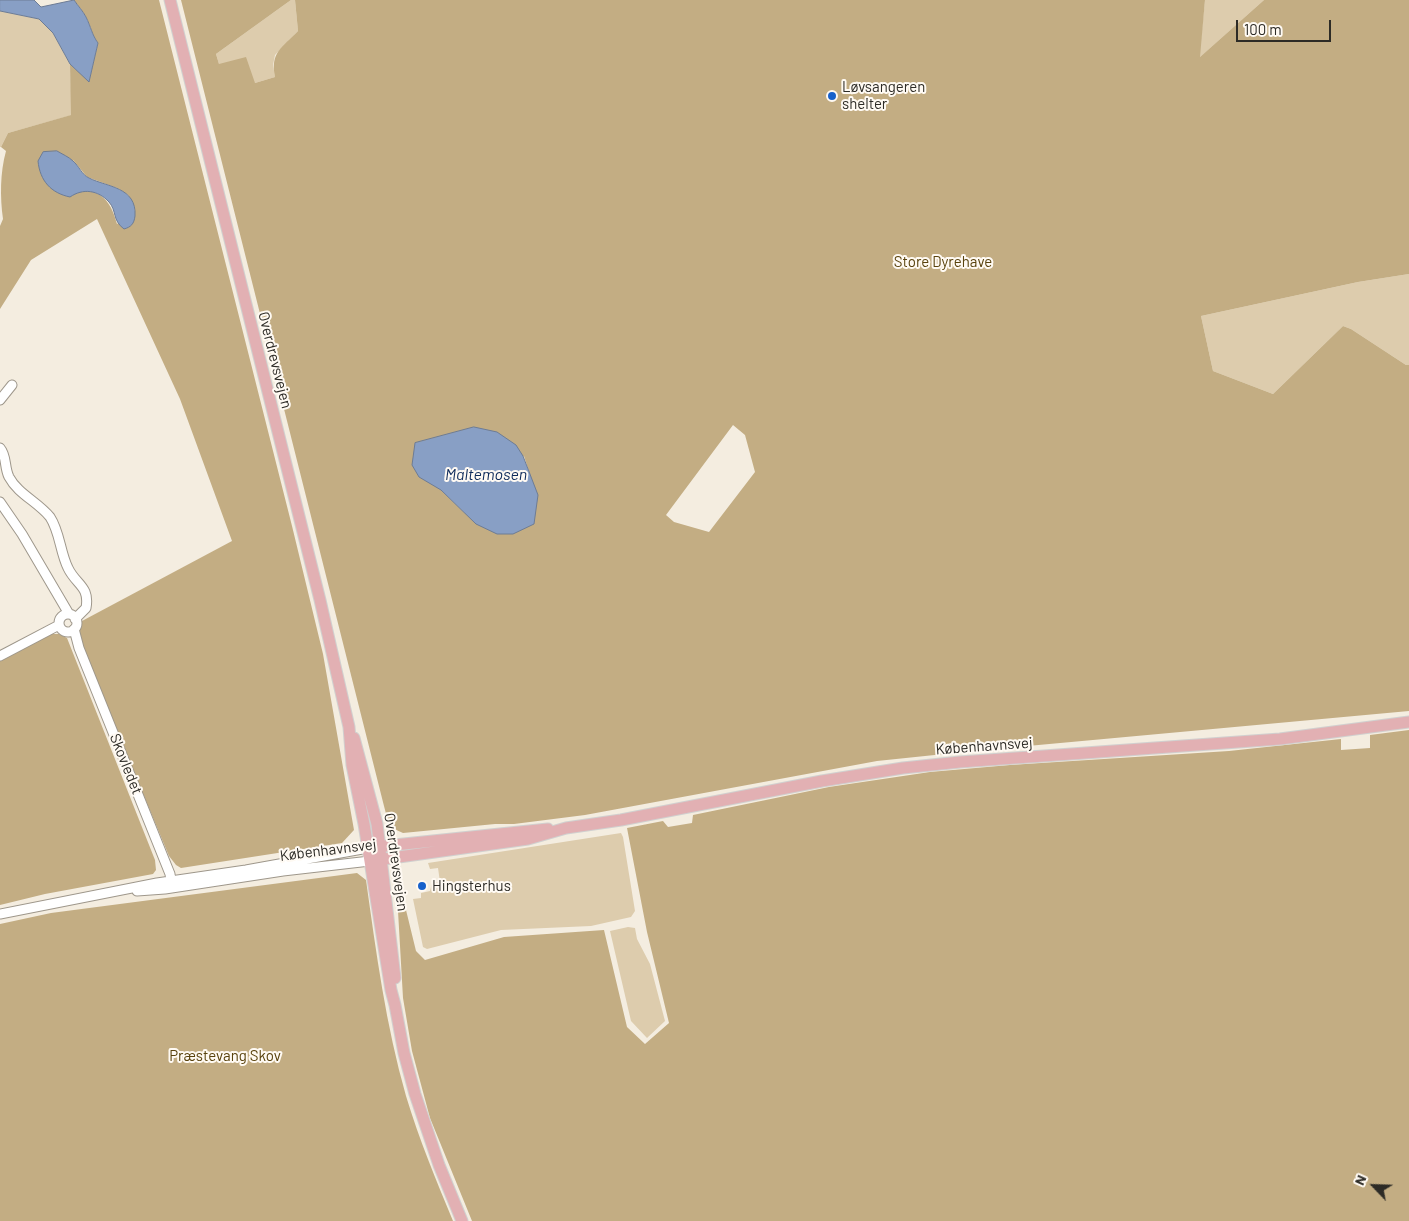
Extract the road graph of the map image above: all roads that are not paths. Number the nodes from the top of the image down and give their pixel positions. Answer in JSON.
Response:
{"nodes":[{"id":1,"x":170,"y":0,"type":"edge"},
{"id":2,"x":12,"y":385,"type":"dead end"},
{"id":3,"x":0,"y":400,"type":"edge"},
{"id":4,"x":0,"y":448,"type":"edge"},
{"id":5,"x":0,"y":502,"type":"edge"},
{"id":6,"x":66,"y":619,"type":"junction"},
{"id":7,"x":72,"y":630,"type":"junction"},
{"id":8,"x":0,"y":656,"type":"edge"},
{"id":9,"x":1409,"y":722,"type":"edge"},
{"id":10,"x":349,"y":727,"type":"junction"},
{"id":11,"x":566,"y":828,"type":"junction"},
{"id":12,"x":380,"y":846,"type":"junction"},
{"id":13,"x":368,"y":848,"type":"junction"},
{"id":14,"x":382,"y":859,"type":"junction"},
{"id":15,"x":370,"y":861,"type":"junction"},
{"id":16,"x":172,"y":884,"type":"junction"},
{"id":17,"x":0,"y":914,"type":"edge"},
{"id":18,"x":396,"y":1005,"type":"junction"},
{"id":19,"x":462,"y":1221,"type":"edge"}],
"edges":[{"from":1,"to":10,"type":"main road","name":"Overdrevsvejen"},
{"from":2,"to":3,"type":"street"},
{"from":4,"to":6,"type":"street"},
{"from":5,"to":6,"type":"street"},
{"from":6,"to":7,"type":"street"},
{"from":6,"to":7,"type":"street"},
{"from":6,"to":8,"type":"street"},
{"from":7,"to":16,"type":"street","name":"Skovledet"},
{"from":9,"to":11,"type":"main road","name":"Københavnsvej"},
{"from":10,"to":12,"type":"main road","name":"Overdrevsvejen"},
{"from":10,"to":13,"type":"main road","name":"Overdrevsvejen"},
{"from":11,"to":12,"type":"main road","name":"Københavnsvej"},
{"from":11,"to":14,"type":"main road","name":"Københavnsvej"},
{"from":12,"to":13,"type":"main road","name":"Københavnsvej"},
{"from":12,"to":14,"type":"main road","name":"Overdrevsvejen"},
{"from":13,"to":15,"type":"main road","name":"Overdrevsvejen"},
{"from":13,"to":16,"type":"street","name":"Københavnsvej"},
{"from":14,"to":15,"type":"main road","name":"Københavnsvej"},
{"from":14,"to":18,"type":"main road","name":"Overdrevsvejen"},
{"from":15,"to":16,"type":"street","name":"Københavnsvej"},
{"from":15,"to":18,"type":"main road","name":"Overdrevsvejen"},
{"from":16,"to":17,"type":"street","name":"Københavnsvej"},
{"from":18,"to":19,"type":"main road","name":"Overdrevsvejen"}]}
